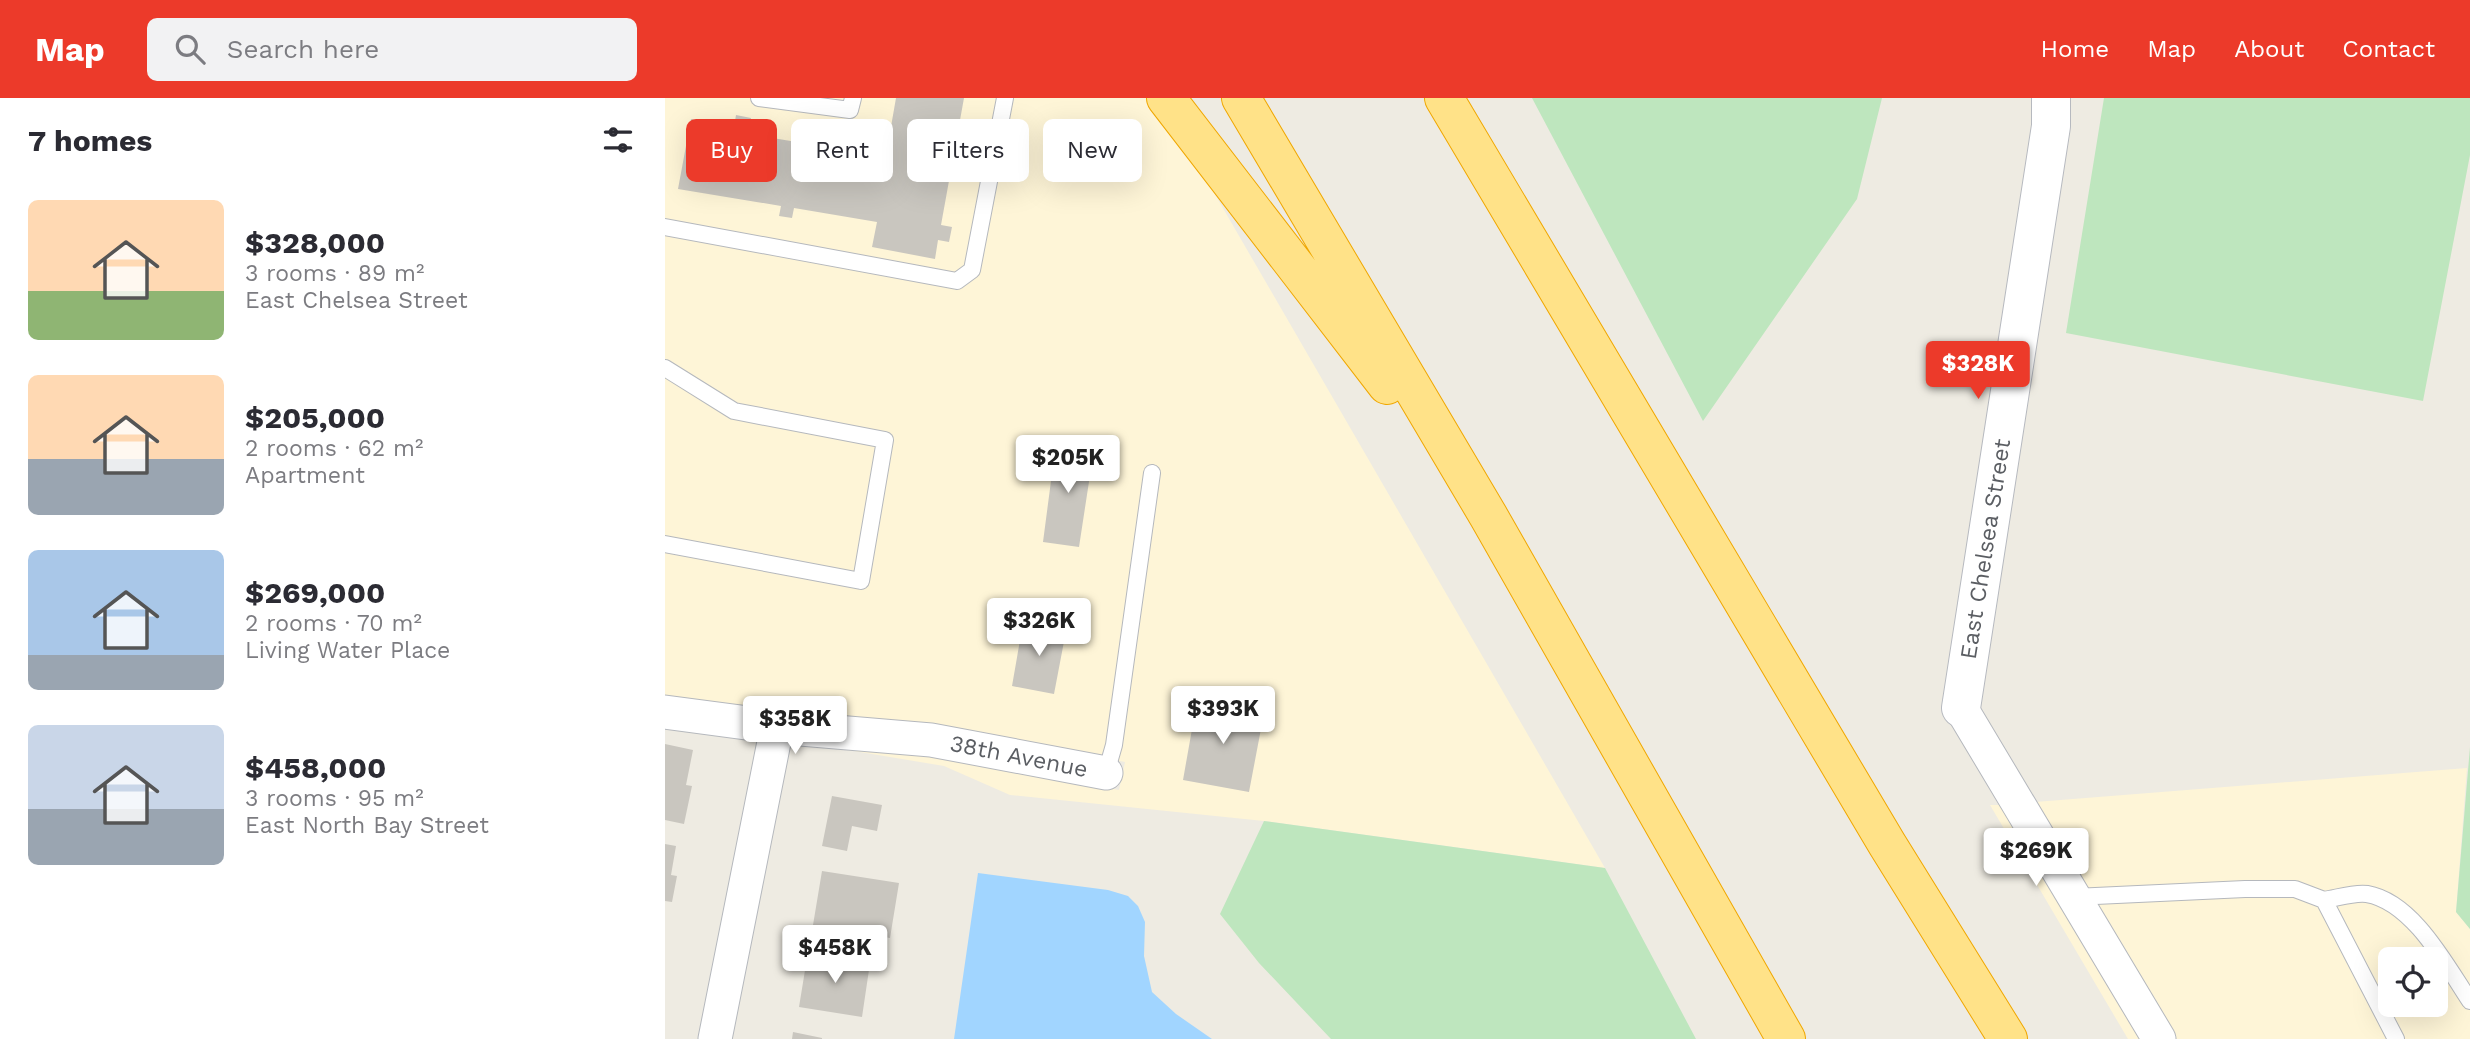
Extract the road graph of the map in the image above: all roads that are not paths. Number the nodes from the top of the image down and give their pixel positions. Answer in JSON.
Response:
{"nodes":[{"id":1,"x":759,"y":98,"type":"edge"},
{"id":2,"x":853,"y":98,"type":"edge"},
{"id":3,"x":1005,"y":98,"type":"edge"},
{"id":4,"x":1166,"y":98,"type":"edge"},
{"id":5,"x":1241,"y":98,"type":"edge"},
{"id":6,"x":1444,"y":98,"type":"edge"},
{"id":7,"x":2051,"y":98,"type":"edge"},
{"id":8,"x":665,"y":228,"type":"edge"},
{"id":9,"x":665,"y":368,"type":"edge"},
{"id":10,"x":1152,"y":473,"type":"dead end"},
{"id":11,"x":1489,"y":517,"type":"junction"},
{"id":12,"x":665,"y":544,"type":"edge"},
{"id":13,"x":1961,"y":708,"type":"joint"},
{"id":14,"x":665,"y":712,"type":"edge"},
{"id":15,"x":777,"y":727,"type":"junction"},
{"id":16,"x":1106,"y":773,"type":"joint"},
{"id":17,"x":2074,"y":898,"type":"junction"},
{"id":18,"x":2325,"y":900,"type":"junction"},
{"id":19,"x":2470,"y":1001,"type":"edge"},
{"id":20,"x":715,"y":1039,"type":"edge"},
{"id":21,"x":1786,"y":1039,"type":"edge"},
{"id":22,"x":2008,"y":1039,"type":"edge"},
{"id":23,"x":2159,"y":1039,"type":"edge"},
{"id":24,"x":2396,"y":1039,"type":"edge"}],
"edges":[{"from":1,"to":2,"type":"lane"},
{"from":3,"to":8,"type":"lane"},
{"from":4,"to":11,"type":"highway"},
{"from":5,"to":11,"type":"highway"},
{"from":6,"to":22,"type":"highway"},
{"from":7,"to":13,"type":"street","name":"East Chelsea Street"},
{"from":9,"to":12,"type":"lane"},
{"from":10,"to":16,"type":"lane"},
{"from":11,"to":21,"type":"highway"},
{"from":13,"to":17,"type":"street"},
{"from":14,"to":15,"type":"street","name":"38th Avenue"},
{"from":15,"to":16,"type":"street","name":"38th Avenue"},
{"from":15,"to":20,"type":"street"},
{"from":17,"to":18,"type":"lane"},
{"from":17,"to":23,"type":"street"},
{"from":18,"to":19,"type":"lane"},
{"from":18,"to":24,"type":"lane"}]}
